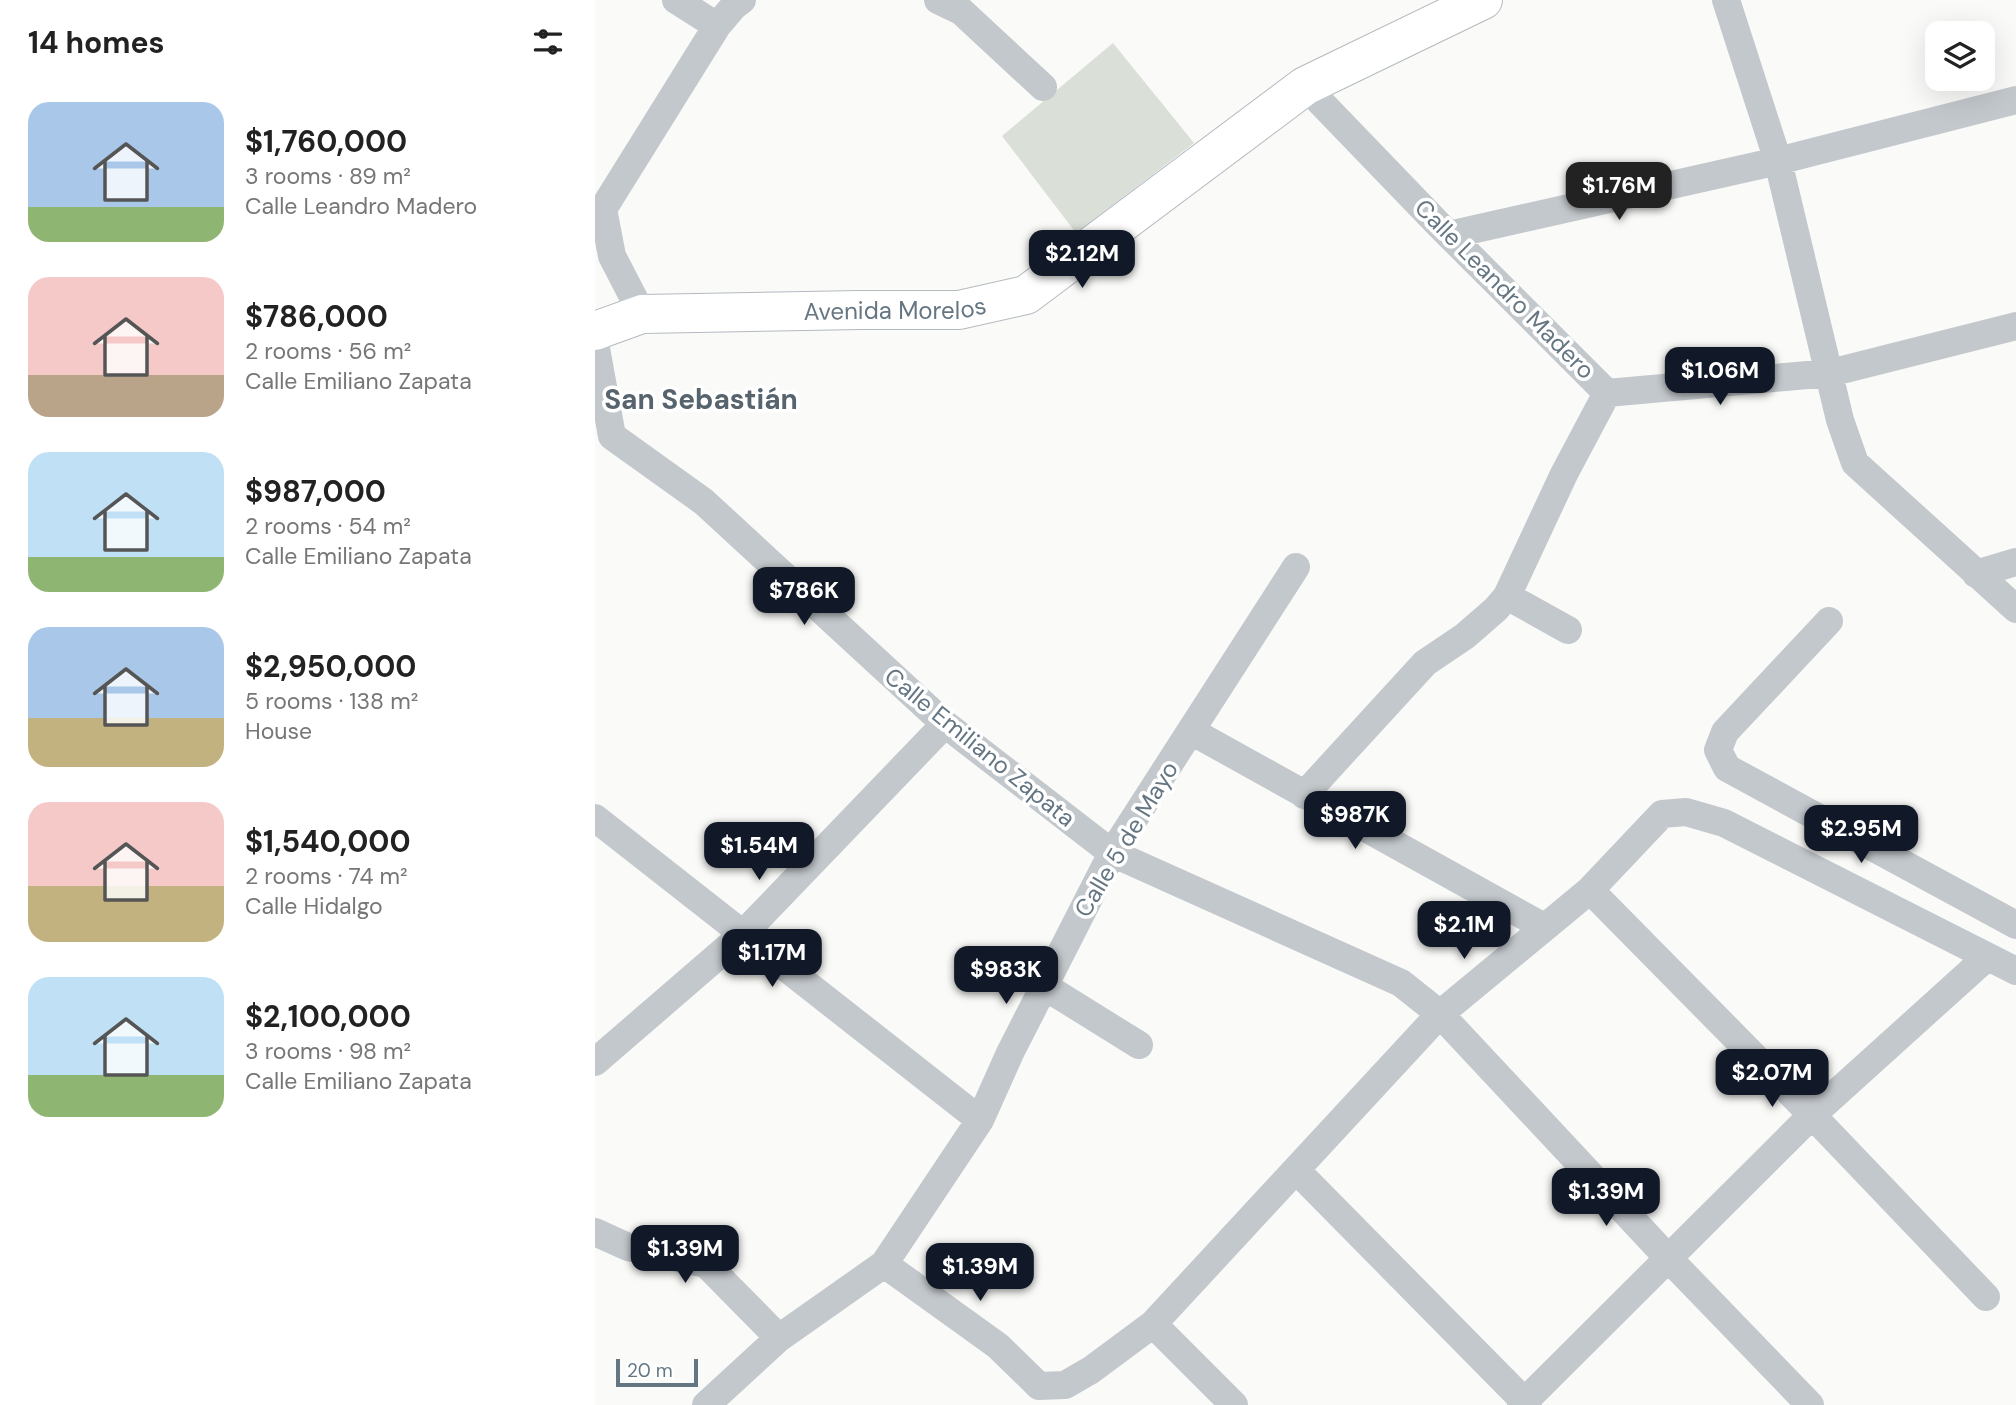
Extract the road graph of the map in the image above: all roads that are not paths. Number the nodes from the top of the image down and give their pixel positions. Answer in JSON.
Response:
{"nodes":[{"id":1,"x":676,"y":0,"type":"edge"},
{"id":2,"x":938,"y":0,"type":"edge"},
{"id":3,"x":1725,"y":0,"type":"edge"},
{"id":4,"x":1460,"y":5,"type":"edge"},
{"id":5,"x":732,"y":8,"type":"edge"},
{"id":6,"x":1305,"y":86,"type":"junction"},
{"id":7,"x":1043,"y":87,"type":"dead end"},
{"id":8,"x":2016,"y":100,"type":"edge"},
{"id":9,"x":1779,"y":161,"type":"junction"},
{"id":10,"x":1449,"y":235,"type":"junction"},
{"id":11,"x":642,"y":314,"type":"junction"},
{"id":12,"x":2016,"y":326,"type":"edge"},
{"id":13,"x":595,"y":331,"type":"edge"},
{"id":14,"x":595,"y":342,"type":"edge"},
{"id":15,"x":1830,"y":373,"type":"junction"},
{"id":16,"x":1607,"y":393,"type":"junction"},
{"id":17,"x":2016,"y":562,"type":"edge"},
{"id":18,"x":1976,"y":574,"type":"junction"},
{"id":19,"x":1289,"y":576,"type":"dead end"},
{"id":20,"x":1507,"y":596,"type":"junction"},
{"id":21,"x":2016,"y":609,"type":"edge"},
{"id":22,"x":1829,"y":621,"type":"dead end"},
{"id":23,"x":1568,"y":630,"type":"dead end"},
{"id":24,"x":945,"y":724,"type":"junction"},
{"id":25,"x":1191,"y":731,"type":"junction"},
{"id":26,"x":1304,"y":795,"type":"junction"},
{"id":27,"x":595,"y":818,"type":"edge"},
{"id":28,"x":1112,"y":853,"type":"junction"},
{"id":29,"x":1590,"y":890,"type":"junction"},
{"id":30,"x":2016,"y":925,"type":"edge"},
{"id":31,"x":1544,"y":926,"type":"junction"},
{"id":32,"x":742,"y":935,"type":"junction"},
{"id":33,"x":1987,"y":957,"type":"junction"},
{"id":34,"x":2016,"y":971,"type":"edge"},
{"id":35,"x":1044,"y":986,"type":"junction"},
{"id":36,"x":1440,"y":1014,"type":"junction"},
{"id":37,"x":1139,"y":1045,"type":"dead end"},
{"id":38,"x":595,"y":1062,"type":"edge"},
{"id":39,"x":1812,"y":1115,"type":"junction"},
{"id":40,"x":980,"y":1120,"type":"junction"},
{"id":41,"x":1296,"y":1170,"type":"junction"},
{"id":42,"x":595,"y":1233,"type":"edge"},
{"id":43,"x":1669,"y":1259,"type":"junction"},
{"id":44,"x":884,"y":1264,"type":"junction"},
{"id":45,"x":1986,"y":1297,"type":"dead end"},
{"id":46,"x":1153,"y":1324,"type":"junction"},
{"id":47,"x":779,"y":1338,"type":"junction"},
{"id":48,"x":1524,"y":1404,"type":"edge"},
{"id":49,"x":706,"y":1405,"type":"edge"},
{"id":50,"x":1234,"y":1405,"type":"edge"},
{"id":51,"x":1810,"y":1405,"type":"edge"}],
"edges":[{"from":1,"to":5,"type":"street"},
{"from":2,"to":7,"type":"street"},
{"from":3,"to":9,"type":"street"},
{"from":4,"to":6,"type":"street","name":"Avenida Morelos"},
{"from":5,"to":11,"type":"street"},
{"from":6,"to":10,"type":"street","name":"Calle Leandro Madero"},
{"from":6,"to":11,"type":"street","name":"Avenida Morelos"},
{"from":8,"to":9,"type":"street"},
{"from":9,"to":10,"type":"street"},
{"from":9,"to":15,"type":"street"},
{"from":10,"to":16,"type":"street","name":"Calle Leandro Madero"},
{"from":11,"to":13,"type":"street","name":"Avenida Morelos"},
{"from":12,"to":15,"type":"street","name":"Calle Leandro Madero"},
{"from":14,"to":24,"type":"street","name":"Calle Emiliano Zapata"},
{"from":15,"to":16,"type":"street","name":"Calle Leandro Madero"},
{"from":15,"to":18,"type":"street"},
{"from":16,"to":20,"type":"street"},
{"from":17,"to":18,"type":"street"},
{"from":18,"to":21,"type":"street"},
{"from":19,"to":25,"type":"street","name":"Calle 5 de Mayo"},
{"from":20,"to":23,"type":"street"},
{"from":20,"to":26,"type":"street"},
{"from":22,"to":30,"type":"street"},
{"from":24,"to":28,"type":"street","name":"Calle Emiliano Zapata"},
{"from":24,"to":32,"type":"street"},
{"from":25,"to":26,"type":"street"},
{"from":25,"to":28,"type":"street","name":"Calle 5 de Mayo"},
{"from":26,"to":31,"type":"street"},
{"from":27,"to":32,"type":"street"},
{"from":28,"to":35,"type":"street","name":"Calle 5 de Mayo"},
{"from":28,"to":36,"type":"street","name":"Calle Emiliano Zapata"},
{"from":29,"to":31,"type":"street"},
{"from":29,"to":33,"type":"street"},
{"from":29,"to":39,"type":"street"},
{"from":31,"to":36,"type":"street"},
{"from":32,"to":38,"type":"street"},
{"from":32,"to":40,"type":"street"},
{"from":33,"to":34,"type":"street"},
{"from":33,"to":39,"type":"street"},
{"from":35,"to":37,"type":"street"},
{"from":35,"to":40,"type":"street","name":"Calle 5 de Mayo"},
{"from":36,"to":41,"type":"street"},
{"from":36,"to":43,"type":"street","name":"Calle Emiliano Zapata"},
{"from":39,"to":43,"type":"street"},
{"from":39,"to":45,"type":"street"},
{"from":40,"to":44,"type":"street","name":"Calle 5 de Mayo"},
{"from":41,"to":46,"type":"street"},
{"from":41,"to":48,"type":"street"},
{"from":42,"to":47,"type":"street"},
{"from":43,"to":48,"type":"street"},
{"from":43,"to":51,"type":"street","name":"Calle Emiliano Zapata"},
{"from":44,"to":46,"type":"street"},
{"from":44,"to":47,"type":"street","name":"Calle 5 de Mayo"},
{"from":46,"to":50,"type":"street"},
{"from":47,"to":49,"type":"street","name":"Calle 5 de Mayo"}]}
